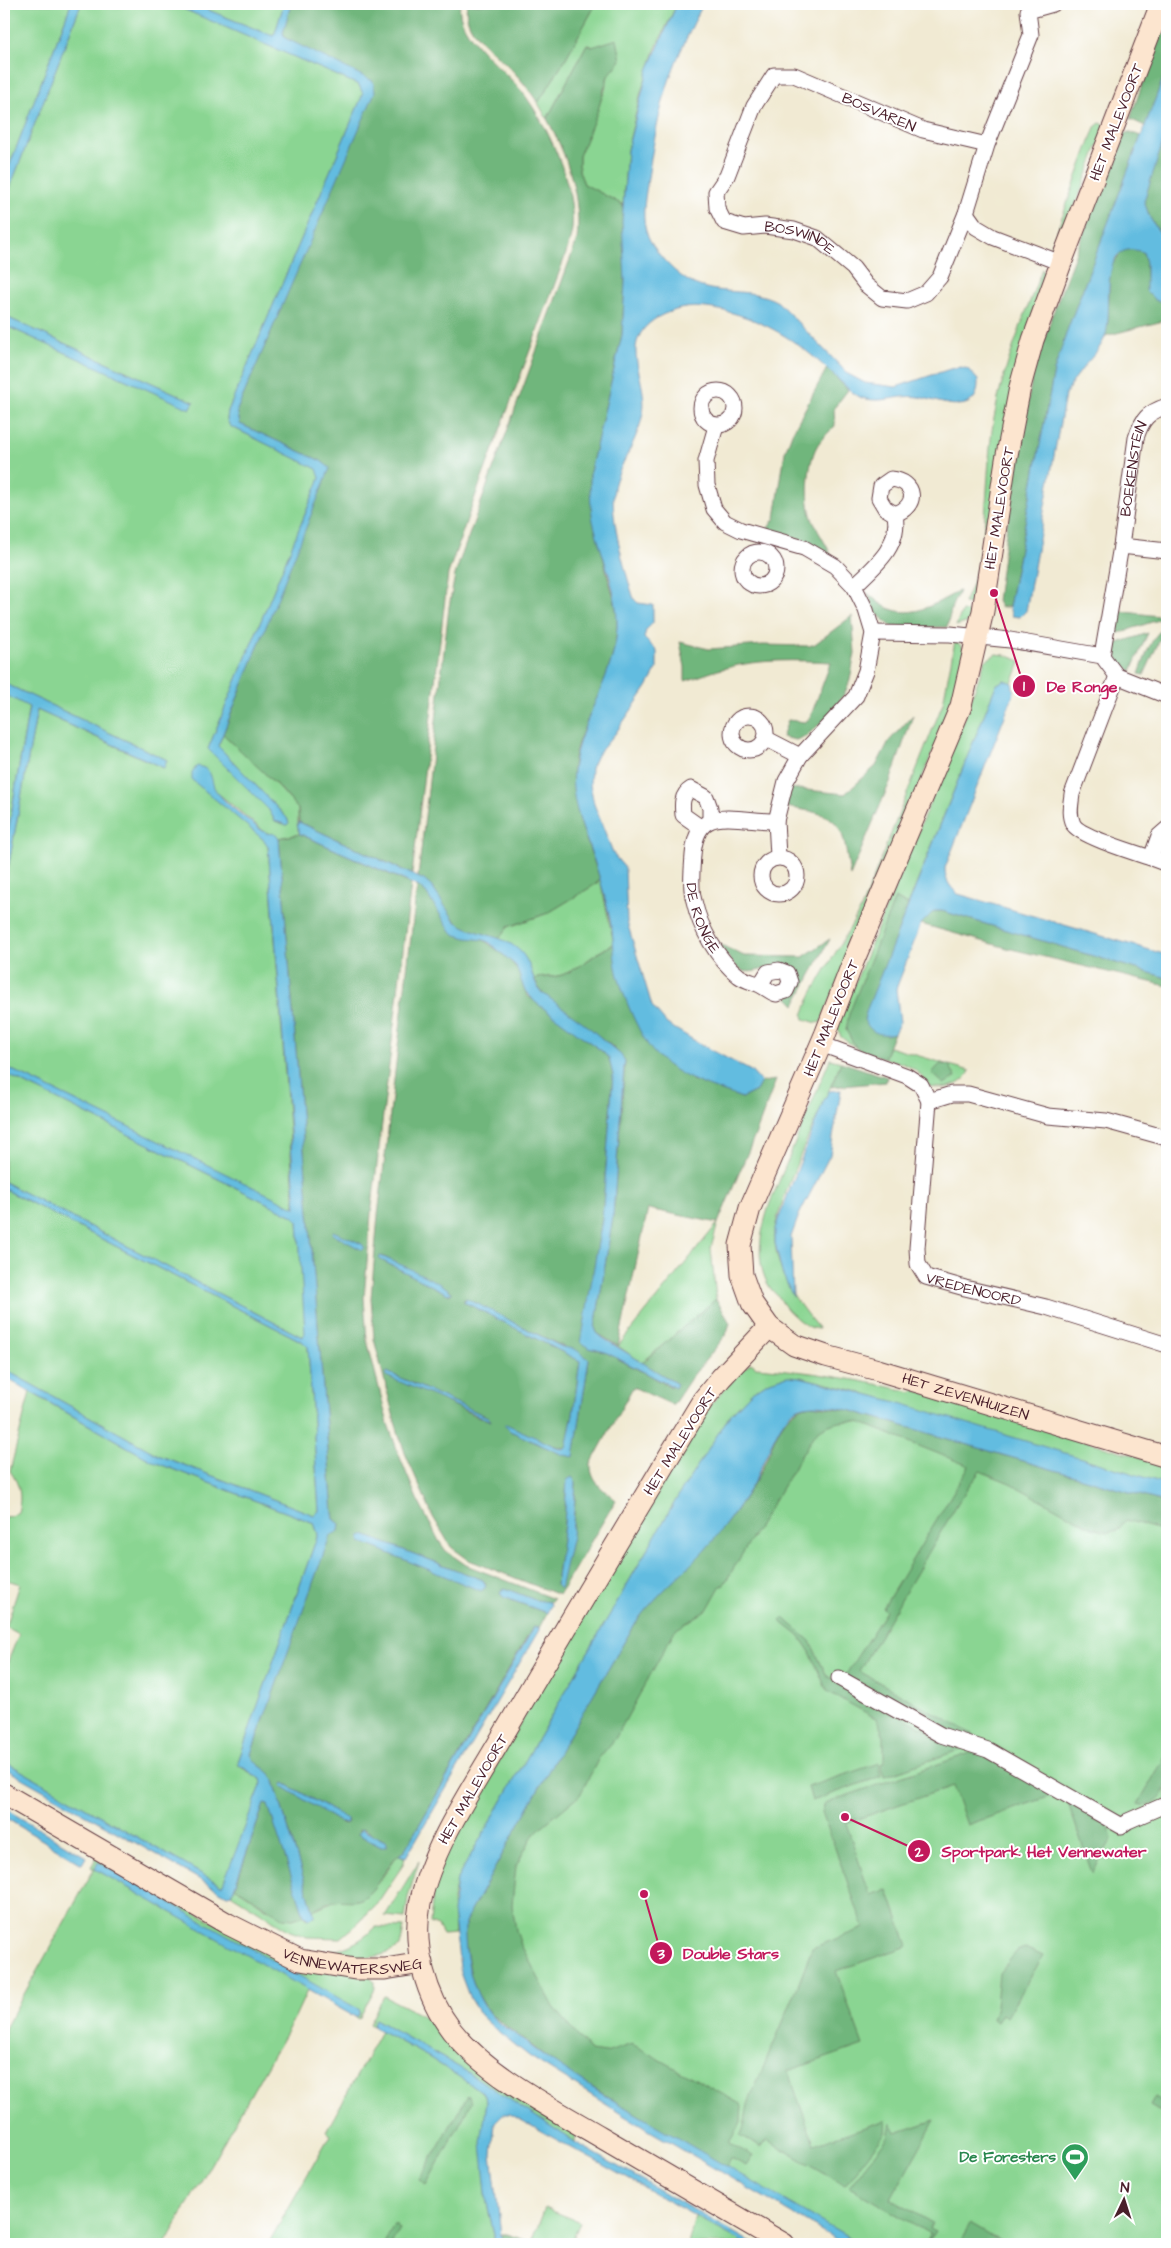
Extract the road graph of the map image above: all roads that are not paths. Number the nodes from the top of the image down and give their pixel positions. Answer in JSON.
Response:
{"nodes":[{"id":1,"x":1053,"y":4,"type":"edge"},
{"id":2,"x":1161,"y":4,"type":"edge"},
{"id":3,"x":1024,"y":7,"type":"edge"},
{"id":4,"x":774,"y":75,"type":"joint"},
{"id":5,"x":987,"y":145,"type":"junction"},
{"id":6,"x":966,"y":212,"type":"junction"},
{"id":7,"x":1061,"y":264,"type":"junction"},
{"id":8,"x":1167,"y":406,"type":"edge"},
{"id":9,"x":716,"y":426,"type":"dead end"},
{"id":10,"x":895,"y":514,"type":"dead end"},
{"id":11,"x":1121,"y":546,"type":"junction"},
{"id":12,"x":1167,"y":552,"type":"edge"},
{"id":13,"x":854,"y":586,"type":"junction"},
{"id":14,"x":873,"y":633,"type":"junction"},
{"id":15,"x":978,"y":637,"type":"junction"},
{"id":16,"x":1102,"y":656,"type":"junction"},
{"id":17,"x":1117,"y":676,"type":"junction"},
{"id":18,"x":1167,"y":696,"type":"edge"},
{"id":19,"x":767,"y":739,"type":"dead end"},
{"id":20,"x":800,"y":756,"type":"junction"},
{"id":21,"x":776,"y":821,"type":"junction"},
{"id":22,"x":1167,"y":830,"type":"edge"},
{"id":23,"x":778,"y":856,"type":"dead end"},
{"id":24,"x":1150,"y":858,"type":"junction"},
{"id":25,"x":1167,"y":864,"type":"edge"},
{"id":26,"x":760,"y":986,"type":"dead end"},
{"id":27,"x":821,"y":1044,"type":"junction"},
{"id":28,"x":929,"y":1101,"type":"junction"},
{"id":29,"x":1167,"y":1138,"type":"edge"},
{"id":30,"x":769,"y":1327,"type":"junction"},
{"id":31,"x":1166,"y":1343,"type":"edge"},
{"id":32,"x":1167,"y":1457,"type":"edge"},
{"id":33,"x":839,"y":1678,"type":"dead end"},
{"id":34,"x":4,"y":1794,"type":"edge"},
{"id":35,"x":1167,"y":1804,"type":"edge"},
{"id":36,"x":422,"y":1963,"type":"junction"},
{"id":37,"x":784,"y":2244,"type":"edge"}],
"edges":[{"from":1,"to":3,"type":"street","name":"BOSWINDE"},
{"from":2,"to":7,"type":"street","name":"HET MALEVOORT"},
{"from":3,"to":5,"type":"street","name":"BOSWINDE"},
{"from":4,"to":5,"type":"street","name":"BOSVAREN"},
{"from":4,"to":6,"type":"street","name":"BOSWINDE"},
{"from":5,"to":6,"type":"street","name":"BOSWINDE"},
{"from":6,"to":7,"type":"street"},
{"from":7,"to":15,"type":"street","name":"HET MALEVOORT"},
{"from":8,"to":11,"type":"street","name":"BOEKENSTEIN"},
{"from":9,"to":13,"type":"street"},
{"from":10,"to":13,"type":"street"},
{"from":11,"to":12,"type":"street"},
{"from":11,"to":16,"type":"street","name":"BOEKENSTEIN"},
{"from":13,"to":14,"type":"street"},
{"from":14,"to":15,"type":"street"},
{"from":14,"to":20,"type":"street"},
{"from":15,"to":16,"type":"street"},
{"from":15,"to":27,"type":"street","name":"HET MALEVOORT"},
{"from":16,"to":17,"type":"street"},
{"from":17,"to":18,"type":"street"},
{"from":17,"to":24,"type":"street"},
{"from":19,"to":20,"type":"street"},
{"from":20,"to":21,"type":"street"},
{"from":21,"to":23,"type":"street"},
{"from":21,"to":26,"type":"street","name":"DE RONGE"},
{"from":22,"to":24,"type":"street"},
{"from":24,"to":25,"type":"street"},
{"from":27,"to":28,"type":"street"},
{"from":27,"to":30,"type":"street","name":"HET MALEVOORT"},
{"from":28,"to":29,"type":"street"},
{"from":28,"to":31,"type":"street","name":"VREDENOORD"},
{"from":30,"to":32,"type":"street","name":"HET ZEVENHUIZEN"},
{"from":30,"to":36,"type":"street","name":"HET MALEVOORT"},
{"from":33,"to":35,"type":"street"},
{"from":34,"to":36,"type":"street","name":"VENNEWATERSWEG"},
{"from":36,"to":37,"type":"street","name":"VENNEWATERSWEG"}]}
